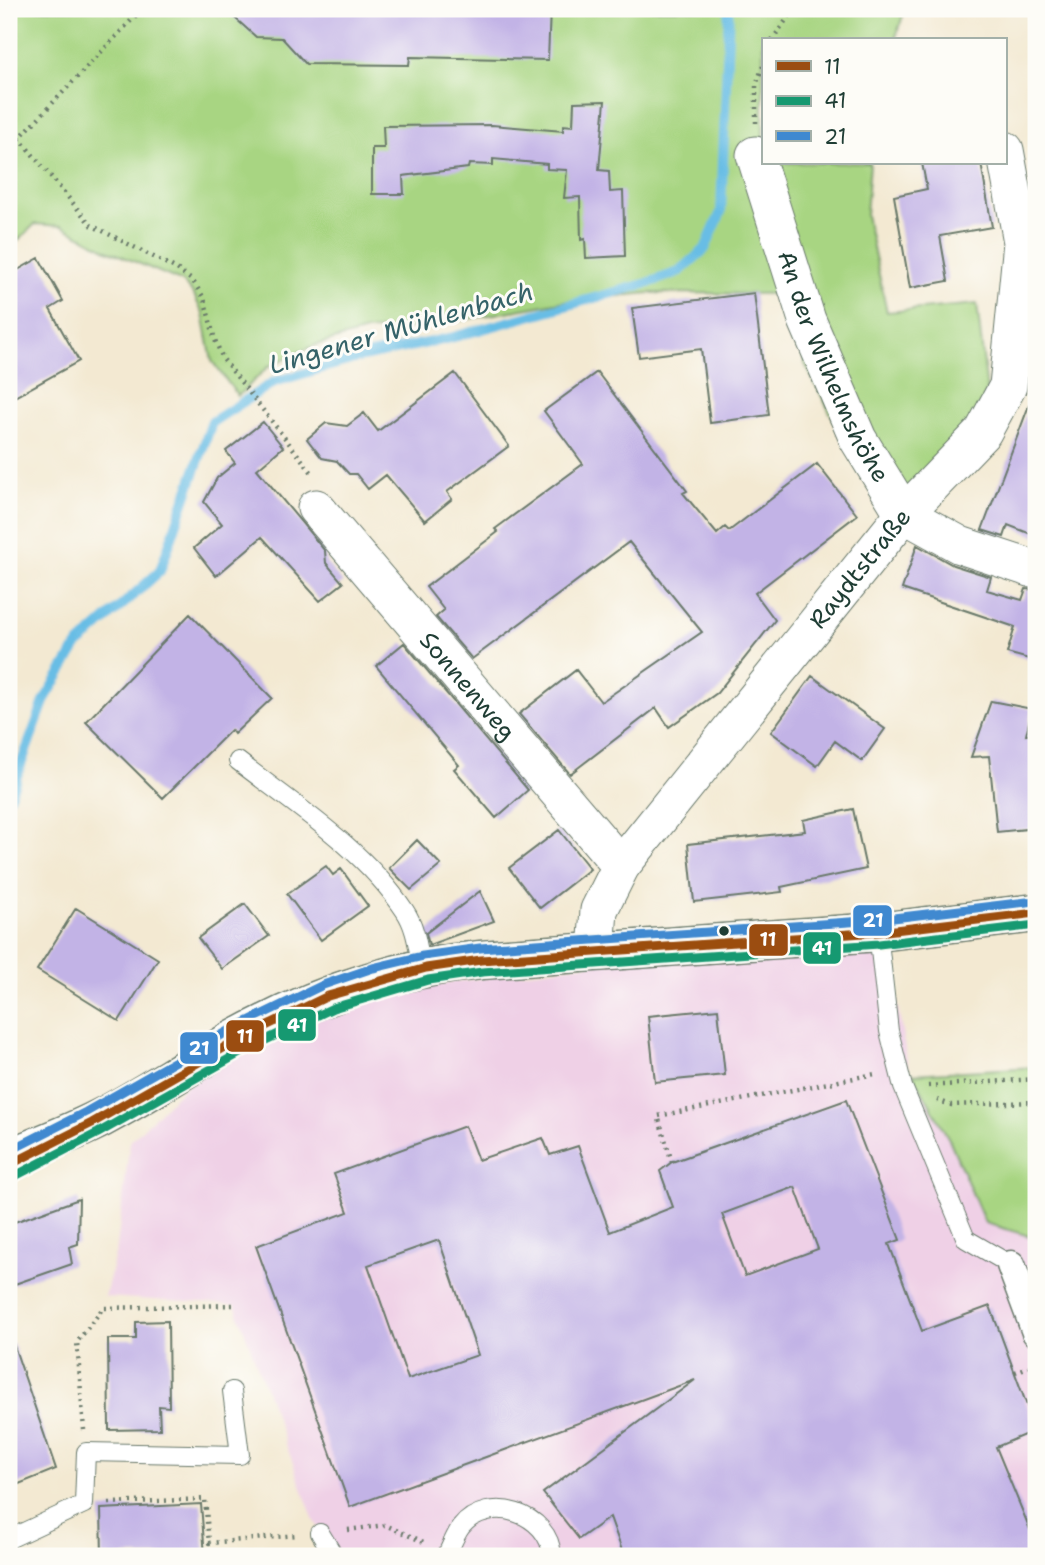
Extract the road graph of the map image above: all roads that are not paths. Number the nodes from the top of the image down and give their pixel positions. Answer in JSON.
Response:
{"nodes":[{"id":1,"x":755,"y":155,"type":"road end"},
{"id":2,"x":1006,"y":155,"type":"edge"},
{"id":3,"x":316,"y":508,"type":"road end"},
{"id":4,"x":904,"y":514,"type":"junction"},
{"id":5,"x":1036,"y":570,"type":"edge"},
{"id":6,"x":238,"y":761,"type":"dead end"},
{"id":7,"x":621,"y":866,"type":"junction"},
{"id":8,"x":1036,"y":913,"type":"edge"},
{"id":9,"x":878,"y":932,"type":"junction"},
{"id":10,"x":596,"y":951,"type":"junction"},
{"id":11,"x":422,"y":968,"type":"junction"},
{"id":12,"x":60,"y":1137,"type":"junction"},
{"id":13,"x":9,"y":1158,"type":"edge"},
{"id":14,"x":9,"y":1165,"type":"edge"},
{"id":15,"x":1011,"y":1265,"type":"joint"},
{"id":16,"x":1036,"y":1332,"type":"edge"},
{"id":17,"x":232,"y":1391,"type":"dead end"},
{"id":18,"x":320,"y":1533,"type":"road end"},
{"id":19,"x":9,"y":1539,"type":"edge"},
{"id":20,"x":447,"y":1555,"type":"edge"},
{"id":21,"x":334,"y":1556,"type":"edge"},
{"id":22,"x":552,"y":1556,"type":"edge"}],
"edges":[{"from":1,"to":4,"type":"street","name":"An der Wilhelmshöhe"},
{"from":2,"to":4,"type":"street","name":"Raydtstraße"},
{"from":3,"to":7,"type":"street","name":"Sonnenweg"},
{"from":4,"to":5,"type":"street","name":"An der Wilhelmshöhe"},
{"from":4,"to":7,"type":"street","name":"Raydtstraße"},
{"from":6,"to":11,"type":"lane"},
{"from":7,"to":10,"type":"street","name":"Raydtstraße"},
{"from":8,"to":9,"type":"street"},
{"from":9,"to":10,"type":"street"},
{"from":9,"to":15,"type":"lane"},
{"from":10,"to":11,"type":"street"},
{"from":11,"to":12,"type":"street"},
{"from":12,"to":13,"type":"street"},
{"from":12,"to":14,"type":"street"},
{"from":15,"to":16,"type":"street"},
{"from":17,"to":19,"type":"lane"},
{"from":18,"to":21,"type":"lane"},
{"from":20,"to":22,"type":"lane"}]}
